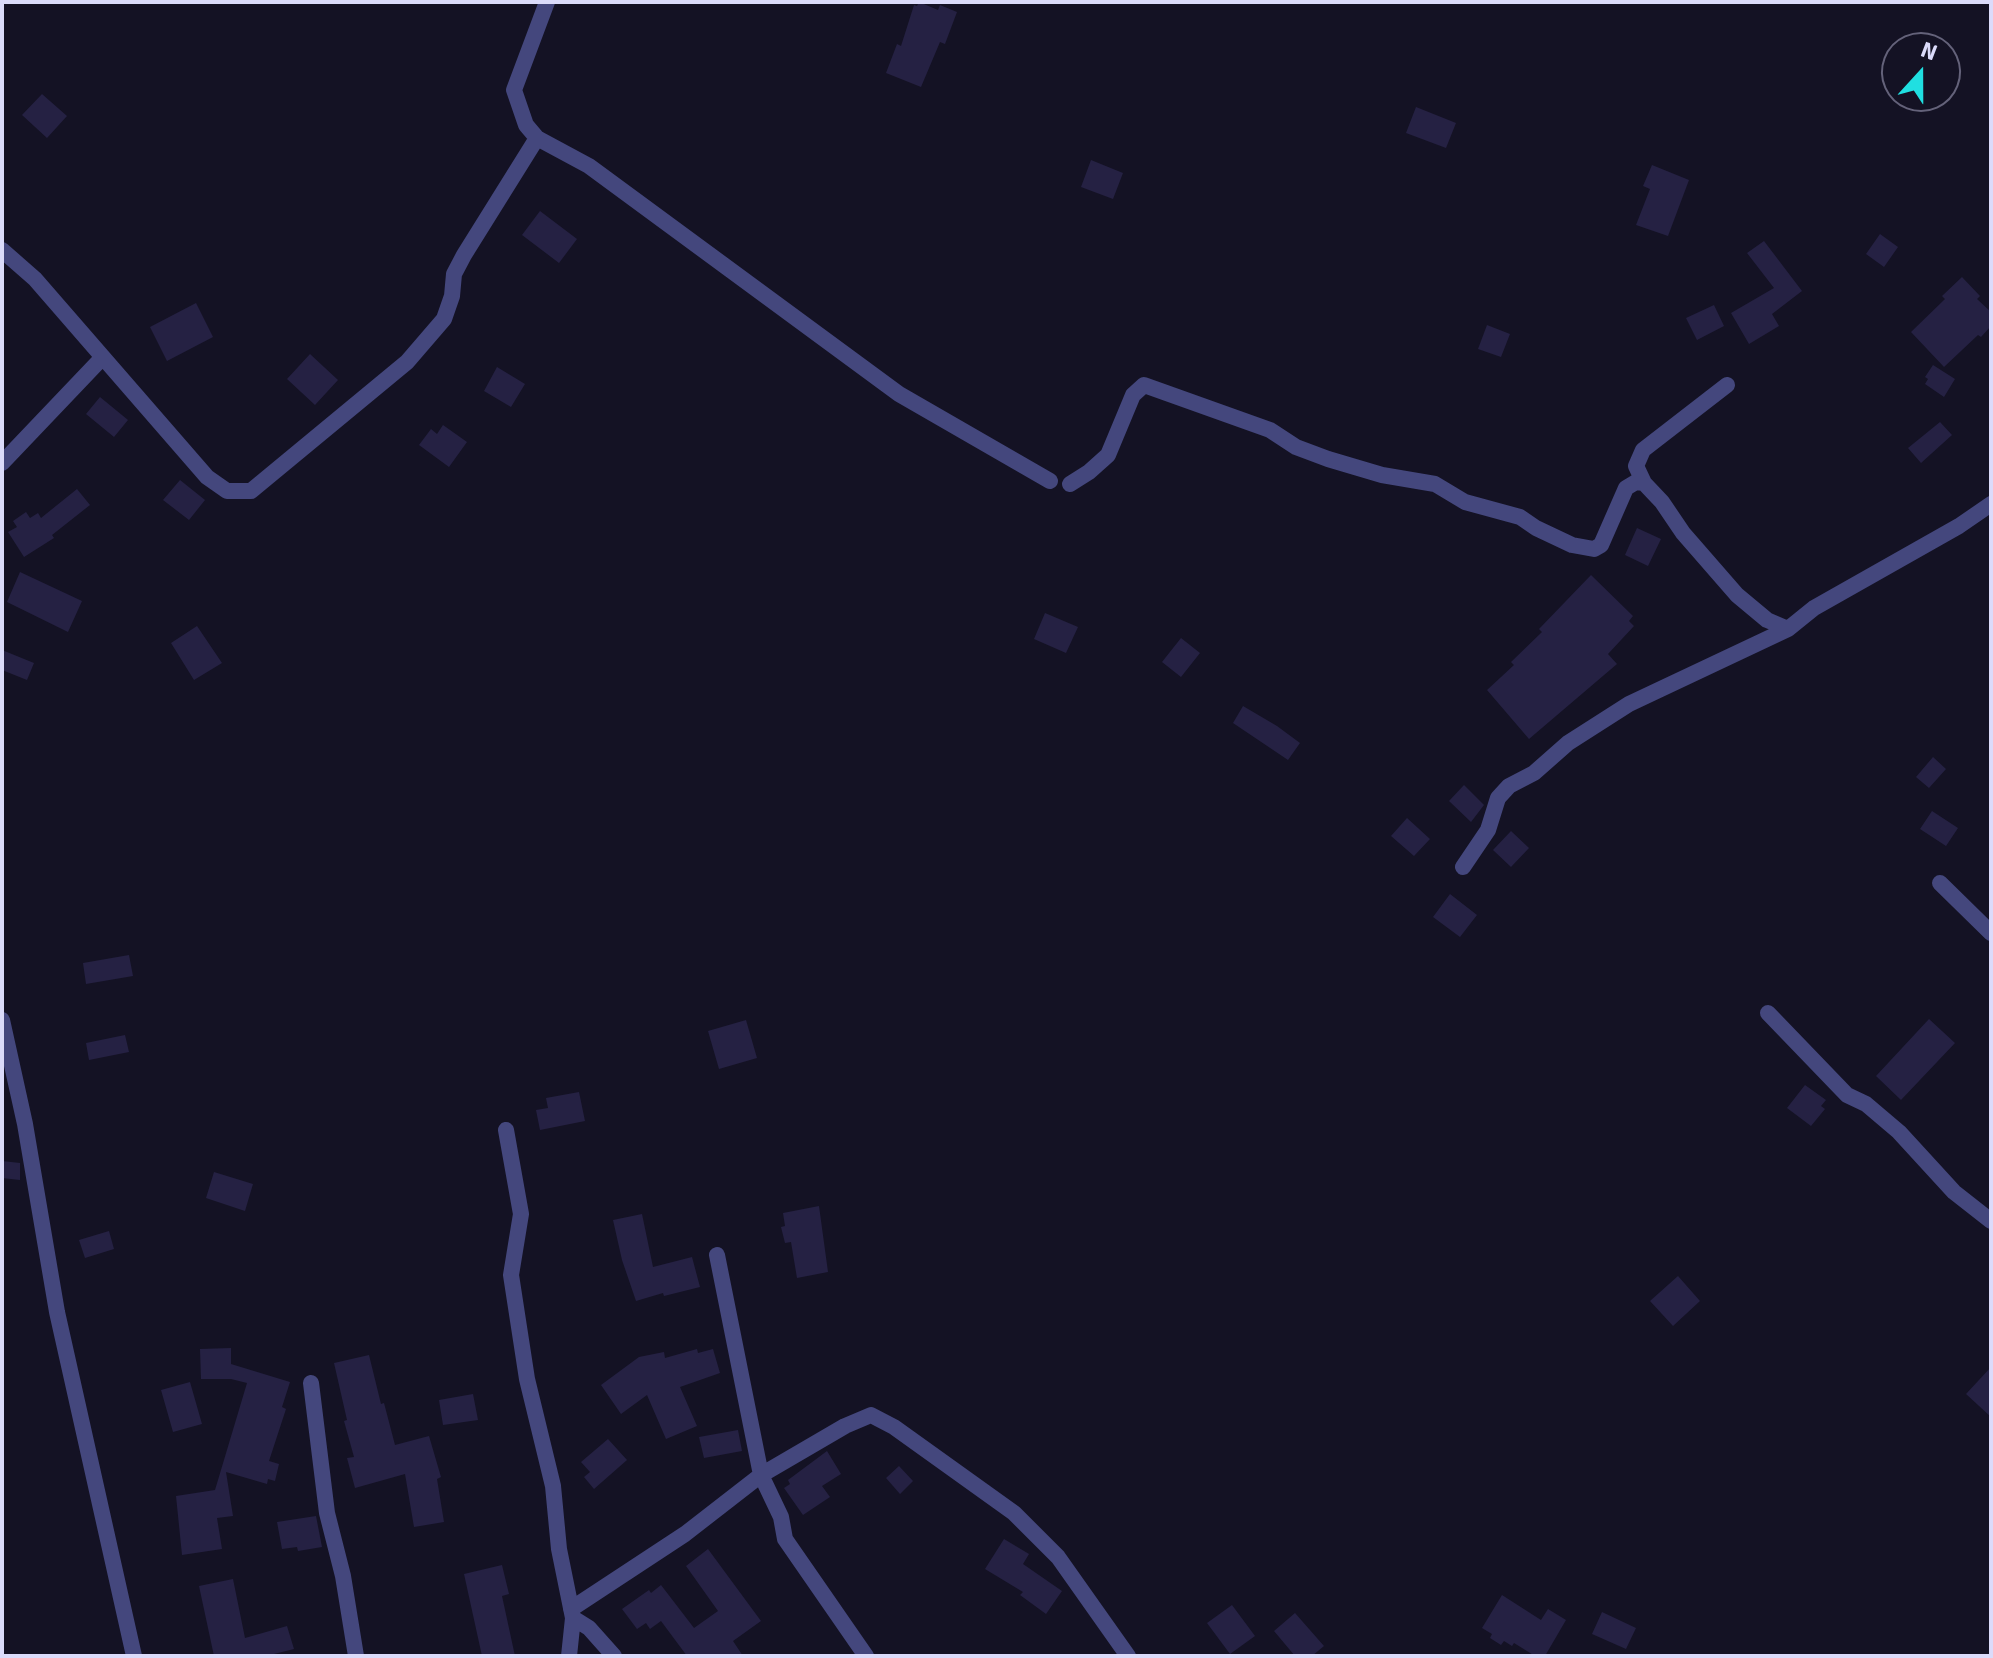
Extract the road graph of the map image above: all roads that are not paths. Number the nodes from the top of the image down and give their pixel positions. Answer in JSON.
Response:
{"nodes":[{"id":1,"x":547,"y":2,"type":"edge"},
{"id":2,"x":537,"y":138,"type":"junction"},
{"id":3,"x":2,"y":250,"type":"edge"},
{"id":4,"x":102,"y":358,"type":"junction"},
{"id":5,"x":1727,"y":385,"type":"dead end"},
{"id":6,"x":2,"y":463,"type":"edge"},
{"id":7,"x":1050,"y":481,"type":"dead end"},
{"id":8,"x":1644,"y":483,"type":"junction"},
{"id":9,"x":1070,"y":484,"type":"dead end"},
{"id":10,"x":1991,"y":504,"type":"edge"},
{"id":11,"x":1788,"y":629,"type":"junction"},
{"id":12,"x":1463,"y":867,"type":"dead end"},
{"id":13,"x":1940,"y":883,"type":"dead end"},
{"id":14,"x":1991,"y":933,"type":"edge"},
{"id":15,"x":1768,"y":1013,"type":"dead end"},
{"id":16,"x":2,"y":1020,"type":"edge"},
{"id":17,"x":506,"y":1130,"type":"dead end"},
{"id":18,"x":1991,"y":1221,"type":"edge"},
{"id":19,"x":717,"y":1255,"type":"dead end"},
{"id":20,"x":311,"y":1383,"type":"dead end"},
{"id":21,"x":761,"y":1475,"type":"junction"},
{"id":22,"x":572,"y":1613,"type":"junction"},
{"id":23,"x":134,"y":1656,"type":"edge"},
{"id":24,"x":356,"y":1656,"type":"edge"},
{"id":25,"x":569,"y":1656,"type":"edge"},
{"id":26,"x":614,"y":1656,"type":"edge"},
{"id":27,"x":866,"y":1656,"type":"edge"},
{"id":28,"x":1128,"y":1656,"type":"edge"}],
"edges":[{"from":1,"to":2,"type":"street"},
{"from":2,"to":4,"type":"street"},
{"from":2,"to":7,"type":"street"},
{"from":3,"to":4,"type":"street"},
{"from":4,"to":6,"type":"street"},
{"from":5,"to":8,"type":"street"},
{"from":8,"to":9,"type":"street"},
{"from":8,"to":11,"type":"street"},
{"from":10,"to":11,"type":"street"},
{"from":11,"to":12,"type":"street"},
{"from":13,"to":14,"type":"street"},
{"from":15,"to":18,"type":"street"},
{"from":16,"to":23,"type":"street"},
{"from":17,"to":22,"type":"street"},
{"from":19,"to":21,"type":"street"},
{"from":20,"to":24,"type":"street"},
{"from":21,"to":22,"type":"street"},
{"from":21,"to":27,"type":"street"},
{"from":21,"to":28,"type":"street"},
{"from":22,"to":25,"type":"street"},
{"from":22,"to":26,"type":"street"}]}
